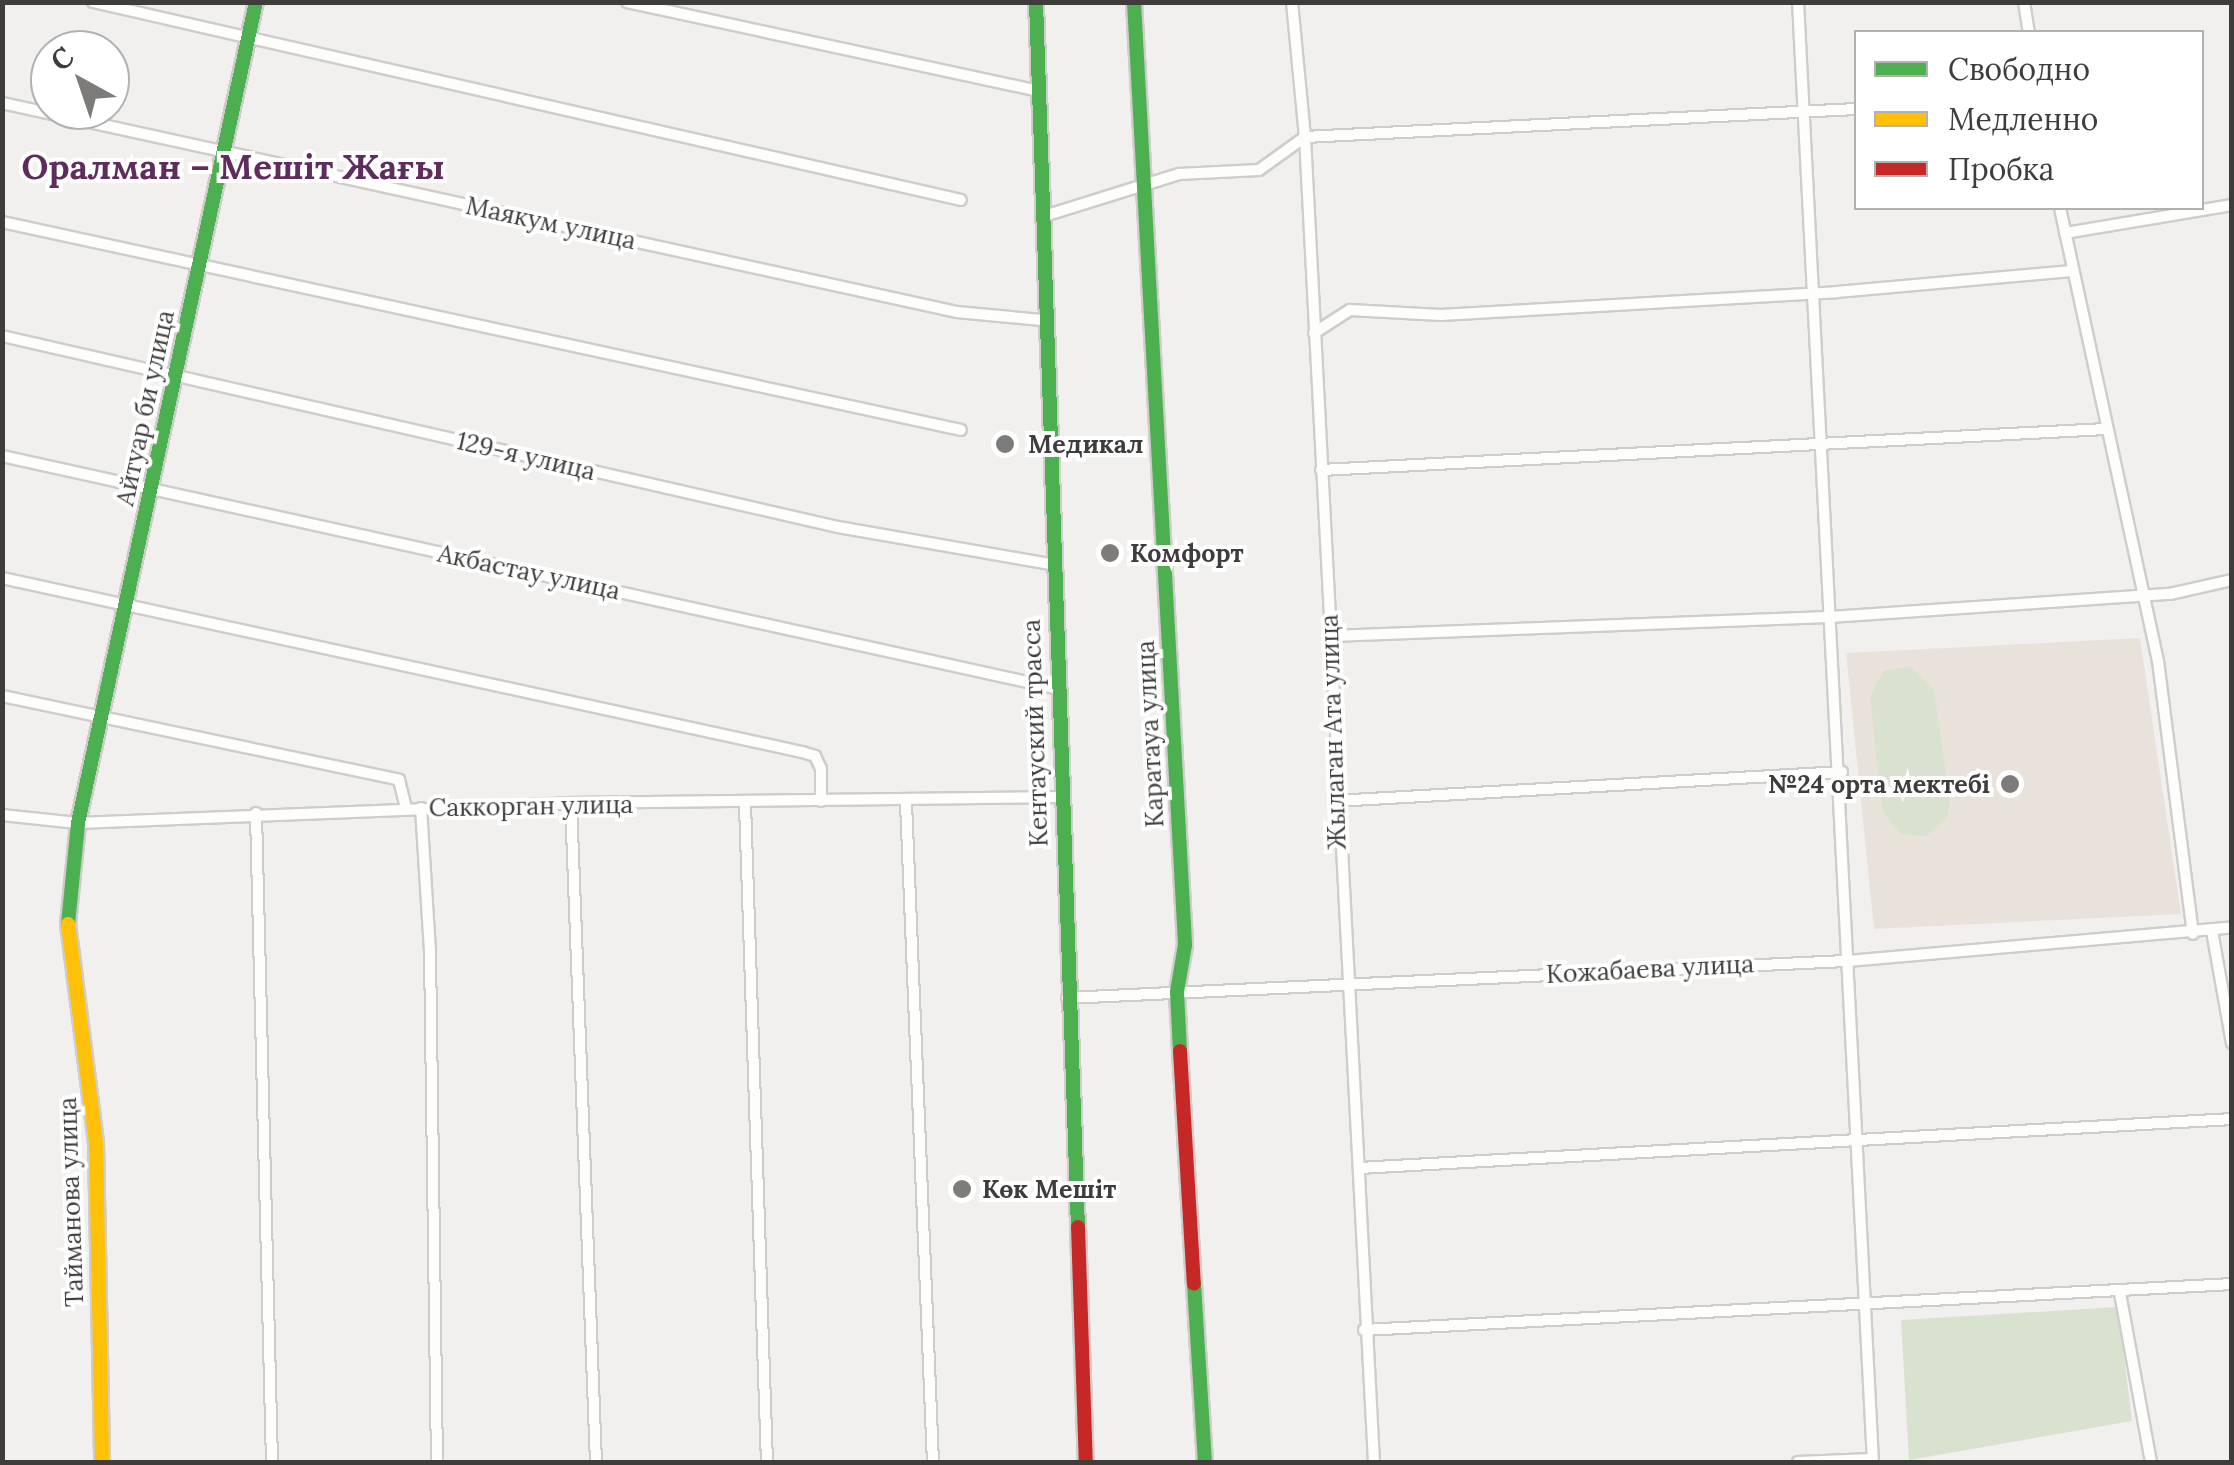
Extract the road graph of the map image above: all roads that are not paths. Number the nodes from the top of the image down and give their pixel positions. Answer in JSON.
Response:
{"nodes":[{"id":1,"x":93,"y":2,"type":"edge"},
{"id":2,"x":256,"y":2,"type":"edge"},
{"id":3,"x":627,"y":2,"type":"edge"},
{"id":4,"x":1036,"y":2,"type":"edge"},
{"id":5,"x":1134,"y":2,"type":"edge"},
{"id":6,"x":1292,"y":2,"type":"edge"},
{"id":7,"x":1798,"y":2,"type":"edge"},
{"id":8,"x":2024,"y":2,"type":"edge"},
{"id":9,"x":2029,"y":30,"type":"edge"},
{"id":10,"x":249,"y":36,"type":"junction"},
{"id":11,"x":1038,"y":91,"type":"junction"},
{"id":12,"x":2,"y":103,"type":"edge"},
{"id":13,"x":1854,"y":109,"type":"edge"},
{"id":14,"x":1803,"y":111,"type":"junction"},
{"id":15,"x":1305,"y":137,"type":"junction"},
{"id":16,"x":227,"y":152,"type":"junction"},
{"id":17,"x":1146,"y":182,"type":"junction"},
{"id":18,"x":961,"y":200,"type":"dead end"},
{"id":19,"x":2232,"y":204,"type":"edge"},
{"id":20,"x":2204,"y":209,"type":"edge"},
{"id":21,"x":2060,"y":210,"type":"edge"},
{"id":22,"x":2197,"y":210,"type":"edge"},
{"id":23,"x":1040,"y":217,"type":"junction"},
{"id":24,"x":2,"y":222,"type":"edge"},
{"id":25,"x":2065,"y":233,"type":"junction"},
{"id":26,"x":198,"y":266,"type":"junction"},
{"id":27,"x":2072,"y":271,"type":"junction"},
{"id":28,"x":1812,"y":294,"type":"junction"},
{"id":29,"x":1042,"y":320,"type":"junction"},
{"id":30,"x":1314,"y":333,"type":"junction"},
{"id":31,"x":2,"y":336,"type":"edge"},
{"id":32,"x":174,"y":375,"type":"junction"},
{"id":33,"x":2106,"y":429,"type":"junction"},
{"id":34,"x":961,"y":430,"type":"dead end"},
{"id":35,"x":1818,"y":444,"type":"junction"},
{"id":36,"x":2,"y":456,"type":"edge"},
{"id":37,"x":1321,"y":470,"type":"junction"},
{"id":38,"x":150,"y":488,"type":"junction"},
{"id":39,"x":1051,"y":564,"type":"junction"},
{"id":40,"x":2,"y":578,"type":"edge"},
{"id":41,"x":2232,"y":580,"type":"edge"},
{"id":42,"x":2140,"y":596,"type":"junction"},
{"id":43,"x":126,"y":607,"type":"junction"},
{"id":44,"x":1830,"y":616,"type":"junction"},
{"id":45,"x":1330,"y":636,"type":"junction"},
{"id":46,"x":1055,"y":688,"type":"junction"},
{"id":47,"x":2,"y":696,"type":"edge"},
{"id":48,"x":103,"y":720,"type":"junction"},
{"id":49,"x":1842,"y":772,"type":"junction"},
{"id":50,"x":1059,"y":797,"type":"junction"},
{"id":51,"x":821,"y":800,"type":"junction"},
{"id":52,"x":1335,"y":801,"type":"junction"},
{"id":53,"x":906,"y":802,"type":"junction"},
{"id":54,"x":571,"y":803,"type":"junction"},
{"id":55,"x":744,"y":804,"type":"junction"},
{"id":56,"x":406,"y":808,"type":"junction"},
{"id":57,"x":421,"y":808,"type":"junction"},
{"id":58,"x":256,"y":813,"type":"junction"},
{"id":59,"x":2,"y":815,"type":"edge"},
{"id":60,"x":78,"y":823,"type":"junction"},
{"id":61,"x":2232,"y":928,"type":"edge"},
{"id":62,"x":2212,"y":931,"type":"junction"},
{"id":63,"x":2192,"y":934,"type":"junction"},
{"id":64,"x":1847,"y":960,"type":"junction"},
{"id":65,"x":1346,"y":983,"type":"junction"},
{"id":66,"x":1177,"y":992,"type":"junction"},
{"id":67,"x":1067,"y":998,"type":"junction"},
{"id":68,"x":2232,"y":1043,"type":"edge"},
{"id":69,"x":2232,"y":1120,"type":"edge"},
{"id":70,"x":1854,"y":1140,"type":"junction"},
{"id":71,"x":1358,"y":1168,"type":"junction"},
{"id":72,"x":2232,"y":1284,"type":"edge"},
{"id":73,"x":2120,"y":1293,"type":"junction"},
{"id":74,"x":1863,"y":1302,"type":"junction"},
{"id":75,"x":1364,"y":1330,"type":"junction"},
{"id":76,"x":1872,"y":1461,"type":"edge"},
{"id":77,"x":102,"y":1462,"type":"edge"},
{"id":78,"x":272,"y":1462,"type":"edge"},
{"id":79,"x":437,"y":1462,"type":"edge"},
{"id":80,"x":596,"y":1462,"type":"edge"},
{"id":81,"x":767,"y":1462,"type":"edge"},
{"id":82,"x":933,"y":1462,"type":"edge"},
{"id":83,"x":1086,"y":1462,"type":"edge"},
{"id":84,"x":1205,"y":1462,"type":"edge"},
{"id":85,"x":1374,"y":1462,"type":"edge"},
{"id":86,"x":1798,"y":1462,"type":"edge"},
{"id":87,"x":2152,"y":1462,"type":"edge"}],
"edges":[{"from":1,"to":10,"type":"street"},
{"from":2,"to":10,"type":"street","name":"Айтуар би улица"},
{"from":3,"to":11,"type":"street"},
{"from":4,"to":11,"type":"street","name":"Кентауский трасса"},
{"from":5,"to":17,"type":"street","name":"Каратауа улица"},
{"from":6,"to":15,"type":"street","name":"Жылаган Ата улица"},
{"from":7,"to":14,"type":"street"},
{"from":8,"to":9,"type":"street"},
{"from":10,"to":16,"type":"street","name":"Айтуар би улица"},
{"from":10,"to":18,"type":"street"},
{"from":11,"to":23,"type":"street","name":"Кентауский трасса"},
{"from":12,"to":16,"type":"street","name":"Маякум улица"},
{"from":13,"to":14,"type":"street"},
{"from":14,"to":15,"type":"street"},
{"from":14,"to":28,"type":"street"},
{"from":15,"to":17,"type":"street"},
{"from":15,"to":30,"type":"street","name":"Жылаган Ата улица"},
{"from":16,"to":26,"type":"street","name":"Айтуар би улица"},
{"from":16,"to":29,"type":"street","name":"Маякум улица"},
{"from":17,"to":23,"type":"street"},
{"from":17,"to":66,"type":"street","name":"Каратауа улица"},
{"from":19,"to":20,"type":"street"},
{"from":21,"to":25,"type":"street"},
{"from":22,"to":25,"type":"street"},
{"from":23,"to":29,"type":"street","name":"Кентауский трасса"},
{"from":24,"to":26,"type":"street"},
{"from":25,"to":27,"type":"street"},
{"from":26,"to":32,"type":"street","name":"Айтуар би улица"},
{"from":26,"to":34,"type":"street"},
{"from":27,"to":28,"type":"street"},
{"from":27,"to":33,"type":"street"},
{"from":28,"to":30,"type":"street"},
{"from":28,"to":35,"type":"street"},
{"from":29,"to":39,"type":"street","name":"Кентауский трасса"},
{"from":30,"to":37,"type":"street","name":"Жылаган Ата улица"},
{"from":31,"to":32,"type":"street","name":"129-я улица"},
{"from":32,"to":38,"type":"street","name":"Айтуар би улица"},
{"from":32,"to":39,"type":"street","name":"129-я улица"},
{"from":33,"to":35,"type":"street"},
{"from":33,"to":42,"type":"street"},
{"from":35,"to":37,"type":"street"},
{"from":35,"to":44,"type":"street"},
{"from":36,"to":38,"type":"street","name":"Акбастау улица"},
{"from":37,"to":45,"type":"street","name":"Жылаган Ата улица"},
{"from":38,"to":43,"type":"street","name":"Айтуар би улица"},
{"from":38,"to":46,"type":"street","name":"Акбастау улица"},
{"from":39,"to":46,"type":"street","name":"Кентауский трасса"},
{"from":40,"to":43,"type":"street"},
{"from":41,"to":42,"type":"street"},
{"from":42,"to":44,"type":"street"},
{"from":42,"to":63,"type":"street"},
{"from":43,"to":48,"type":"street","name":"Айтуар би улица"},
{"from":43,"to":51,"type":"street"},
{"from":44,"to":45,"type":"street"},
{"from":44,"to":49,"type":"street"},
{"from":45,"to":52,"type":"street","name":"Жылаган Ата улица"},
{"from":46,"to":50,"type":"street","name":"Кентауский трасса"},
{"from":47,"to":48,"type":"street"},
{"from":48,"to":56,"type":"street"},
{"from":48,"to":60,"type":"street","name":"Айтуар би улица"},
{"from":49,"to":52,"type":"street"},
{"from":49,"to":64,"type":"street"},
{"from":50,"to":53,"type":"street","name":"Саккорган улица"},
{"from":50,"to":67,"type":"street","name":"Кентауский трасса"},
{"from":51,"to":53,"type":"street","name":"Саккорган улица"},
{"from":51,"to":55,"type":"street","name":"Саккорган улица"},
{"from":52,"to":65,"type":"street","name":"Жылаган Ата улица"},
{"from":53,"to":82,"type":"street"},
{"from":54,"to":55,"type":"street","name":"Саккорган улица"},
{"from":54,"to":57,"type":"street","name":"Саккорган улица"},
{"from":54,"to":80,"type":"street"},
{"from":55,"to":81,"type":"street"},
{"from":56,"to":57,"type":"street","name":"Саккорган улица"},
{"from":56,"to":58,"type":"street","name":"Саккорган улица"},
{"from":57,"to":79,"type":"street"},
{"from":58,"to":60,"type":"street","name":"Саккорган улица"},
{"from":58,"to":78,"type":"street"},
{"from":59,"to":60,"type":"street","name":"Саккорган улица"},
{"from":60,"to":77,"type":"street","name":"Тайманова улица"},
{"from":61,"to":62,"type":"street","name":"Кожабаева улица"},
{"from":62,"to":63,"type":"street","name":"Кожабаева улица"},
{"from":62,"to":68,"type":"street"},
{"from":63,"to":64,"type":"street","name":"Кожабаева улица"},
{"from":64,"to":65,"type":"street","name":"Кожабаева улица"},
{"from":64,"to":70,"type":"street"},
{"from":65,"to":66,"type":"street","name":"Кожабаева улица"},
{"from":65,"to":71,"type":"street","name":"Жылаган Ата улица"},
{"from":66,"to":67,"type":"street","name":"Кожабаева улица"},
{"from":66,"to":84,"type":"street","name":"Каратауа улица"},
{"from":67,"to":83,"type":"street","name":"Кентауский трасса"},
{"from":69,"to":70,"type":"street"},
{"from":70,"to":71,"type":"street"},
{"from":70,"to":74,"type":"street"},
{"from":71,"to":75,"type":"street","name":"Жылаган Ата улица"},
{"from":72,"to":73,"type":"street"},
{"from":73,"to":74,"type":"street"},
{"from":73,"to":87,"type":"street"},
{"from":74,"to":75,"type":"street"},
{"from":74,"to":76,"type":"street"},
{"from":75,"to":85,"type":"street","name":"Жылаган Ата улица"},
{"from":76,"to":86,"type":"street"}]}
